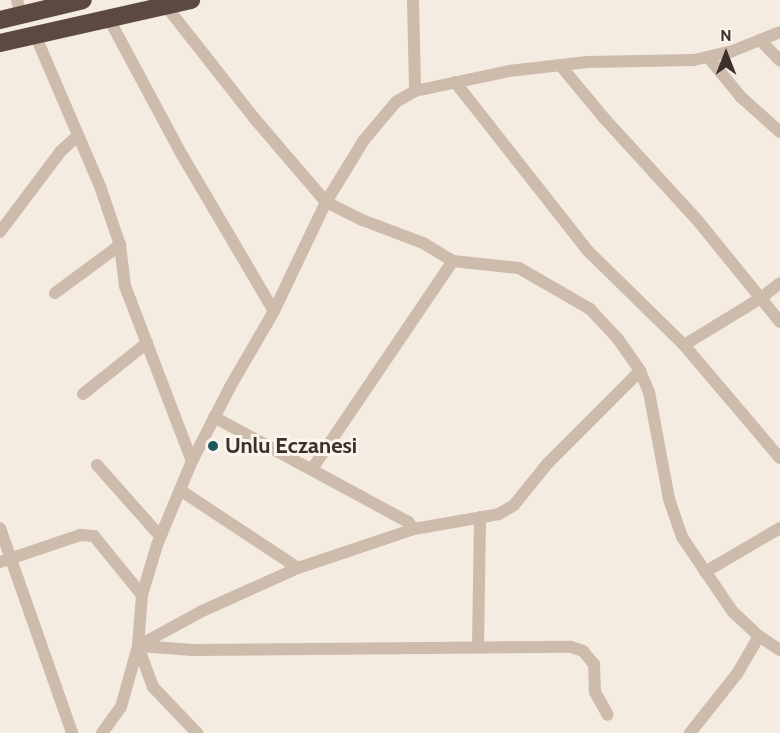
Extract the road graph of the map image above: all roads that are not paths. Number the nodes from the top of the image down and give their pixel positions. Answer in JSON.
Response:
{"nodes":[{"id":1,"x":83,"y":0,"type":"edge"},
{"id":2,"x":191,"y":0,"type":"edge"},
{"id":3,"x":413,"y":0,"type":"edge"},
{"id":4,"x":166,"y":6,"type":"junction"},
{"id":5,"x":19,"y":8,"type":"edge"},
{"id":6,"x":109,"y":19,"type":"junction"},
{"id":7,"x":0,"y":20,"type":"edge"},
{"id":8,"x":780,"y":32,"type":"edge"},
{"id":9,"x":36,"y":37,"type":"junction"},
{"id":10,"x":760,"y":40,"type":"junction"},
{"id":11,"x":0,"y":43,"type":"edge"},
{"id":12,"x":708,"y":57,"type":"junction"},
{"id":13,"x":780,"y":61,"type":"edge"},
{"id":14,"x":560,"y":65,"type":"junction"},
{"id":15,"x":455,"y":82,"type":"junction"},
{"id":16,"x":415,"y":91,"type":"junction"},
{"id":17,"x":780,"y":132,"type":"edge"},
{"id":18,"x":78,"y":136,"type":"junction"},
{"id":19,"x":326,"y":202,"type":"junction"},
{"id":20,"x":0,"y":232,"type":"edge"},
{"id":21,"x":120,"y":244,"type":"junction"},
{"id":22,"x":453,"y":261,"type":"junction"},
{"id":23,"x":780,"y":283,"type":"edge"},
{"id":24,"x":54,"y":293,"type":"dead end"},
{"id":25,"x":761,"y":298,"type":"junction"},
{"id":26,"x":274,"y":311,"type":"junction"},
{"id":27,"x":780,"y":322,"type":"edge"},
{"id":28,"x":147,"y":343,"type":"junction"},
{"id":29,"x":684,"y":345,"type":"junction"},
{"id":30,"x":640,"y":371,"type":"junction"},
{"id":31,"x":83,"y":394,"type":"dead end"},
{"id":32,"x":214,"y":417,"type":"junction"},
{"id":33,"x":780,"y":458,"type":"edge"},
{"id":34,"x":192,"y":461,"type":"junction"},
{"id":35,"x":98,"y":465,"type":"dead end"},
{"id":36,"x":312,"y":469,"type":"junction"},
{"id":37,"x":180,"y":490,"type":"junction"},
{"id":38,"x":480,"y":517,"type":"junction"},
{"id":39,"x":0,"y":528,"type":"edge"},
{"id":40,"x":780,"y":528,"type":"edge"},
{"id":41,"x":414,"y":529,"type":"junction"},
{"id":42,"x":160,"y":536,"type":"junction"},
{"id":43,"x":5,"y":560,"type":"edge"},
{"id":44,"x":298,"y":568,"type":"junction"},
{"id":45,"x":705,"y":572,"type":"junction"},
{"id":46,"x":142,"y":595,"type":"junction"},
{"id":47,"x":759,"y":636,"type":"junction"},
{"id":48,"x":138,"y":646,"type":"junction"},
{"id":49,"x":478,"y":647,"type":"junction"},
{"id":50,"x":780,"y":650,"type":"edge"},
{"id":51,"x":608,"y":715,"type":"dead end"},
{"id":52,"x":72,"y":733,"type":"edge"},
{"id":53,"x":102,"y":733,"type":"edge"},
{"id":54,"x":197,"y":733,"type":"edge"},
{"id":55,"x":690,"y":733,"type":"edge"}],
"edges":[{"from":1,"to":5,"type":"highway"},
{"from":2,"to":4,"type":"highway"},
{"from":3,"to":16,"type":"street"},
{"from":4,"to":6,"type":"highway"},
{"from":4,"to":19,"type":"street"},
{"from":5,"to":7,"type":"highway"},
{"from":6,"to":9,"type":"highway"},
{"from":6,"to":26,"type":"street"},
{"from":8,"to":10,"type":"street"},
{"from":9,"to":11,"type":"highway"},
{"from":9,"to":18,"type":"street"},
{"from":10,"to":12,"type":"street"},
{"from":10,"to":13,"type":"street"},
{"from":12,"to":14,"type":"street"},
{"from":12,"to":17,"type":"street"},
{"from":14,"to":15,"type":"street"},
{"from":14,"to":25,"type":"street"},
{"from":15,"to":16,"type":"street"},
{"from":15,"to":29,"type":"street"},
{"from":16,"to":19,"type":"street"},
{"from":18,"to":20,"type":"street"},
{"from":18,"to":21,"type":"street"},
{"from":19,"to":22,"type":"street"},
{"from":19,"to":26,"type":"street"},
{"from":21,"to":24,"type":"street"},
{"from":21,"to":28,"type":"street"},
{"from":22,"to":30,"type":"street"},
{"from":22,"to":36,"type":"street"},
{"from":23,"to":25,"type":"street"},
{"from":25,"to":27,"type":"street"},
{"from":25,"to":29,"type":"street"},
{"from":26,"to":32,"type":"street"},
{"from":28,"to":31,"type":"street"},
{"from":28,"to":34,"type":"street"},
{"from":29,"to":33,"type":"street"},
{"from":30,"to":38,"type":"street"},
{"from":30,"to":45,"type":"street"},
{"from":32,"to":34,"type":"street"},
{"from":32,"to":36,"type":"street"},
{"from":34,"to":37,"type":"street"},
{"from":35,"to":42,"type":"street"},
{"from":36,"to":41,"type":"street"},
{"from":37,"to":42,"type":"street"},
{"from":37,"to":44,"type":"street"},
{"from":38,"to":41,"type":"street"},
{"from":38,"to":49,"type":"street"},
{"from":39,"to":43,"type":"street"},
{"from":40,"to":45,"type":"street"},
{"from":41,"to":44,"type":"street"},
{"from":42,"to":46,"type":"street"},
{"from":43,"to":46,"type":"street"},
{"from":43,"to":52,"type":"street"},
{"from":44,"to":48,"type":"street"},
{"from":45,"to":47,"type":"street"},
{"from":46,"to":48,"type":"street"},
{"from":47,"to":50,"type":"street"},
{"from":47,"to":55,"type":"street"},
{"from":48,"to":49,"type":"street"},
{"from":48,"to":53,"type":"street"},
{"from":48,"to":54,"type":"street"},
{"from":49,"to":51,"type":"street"}]}
